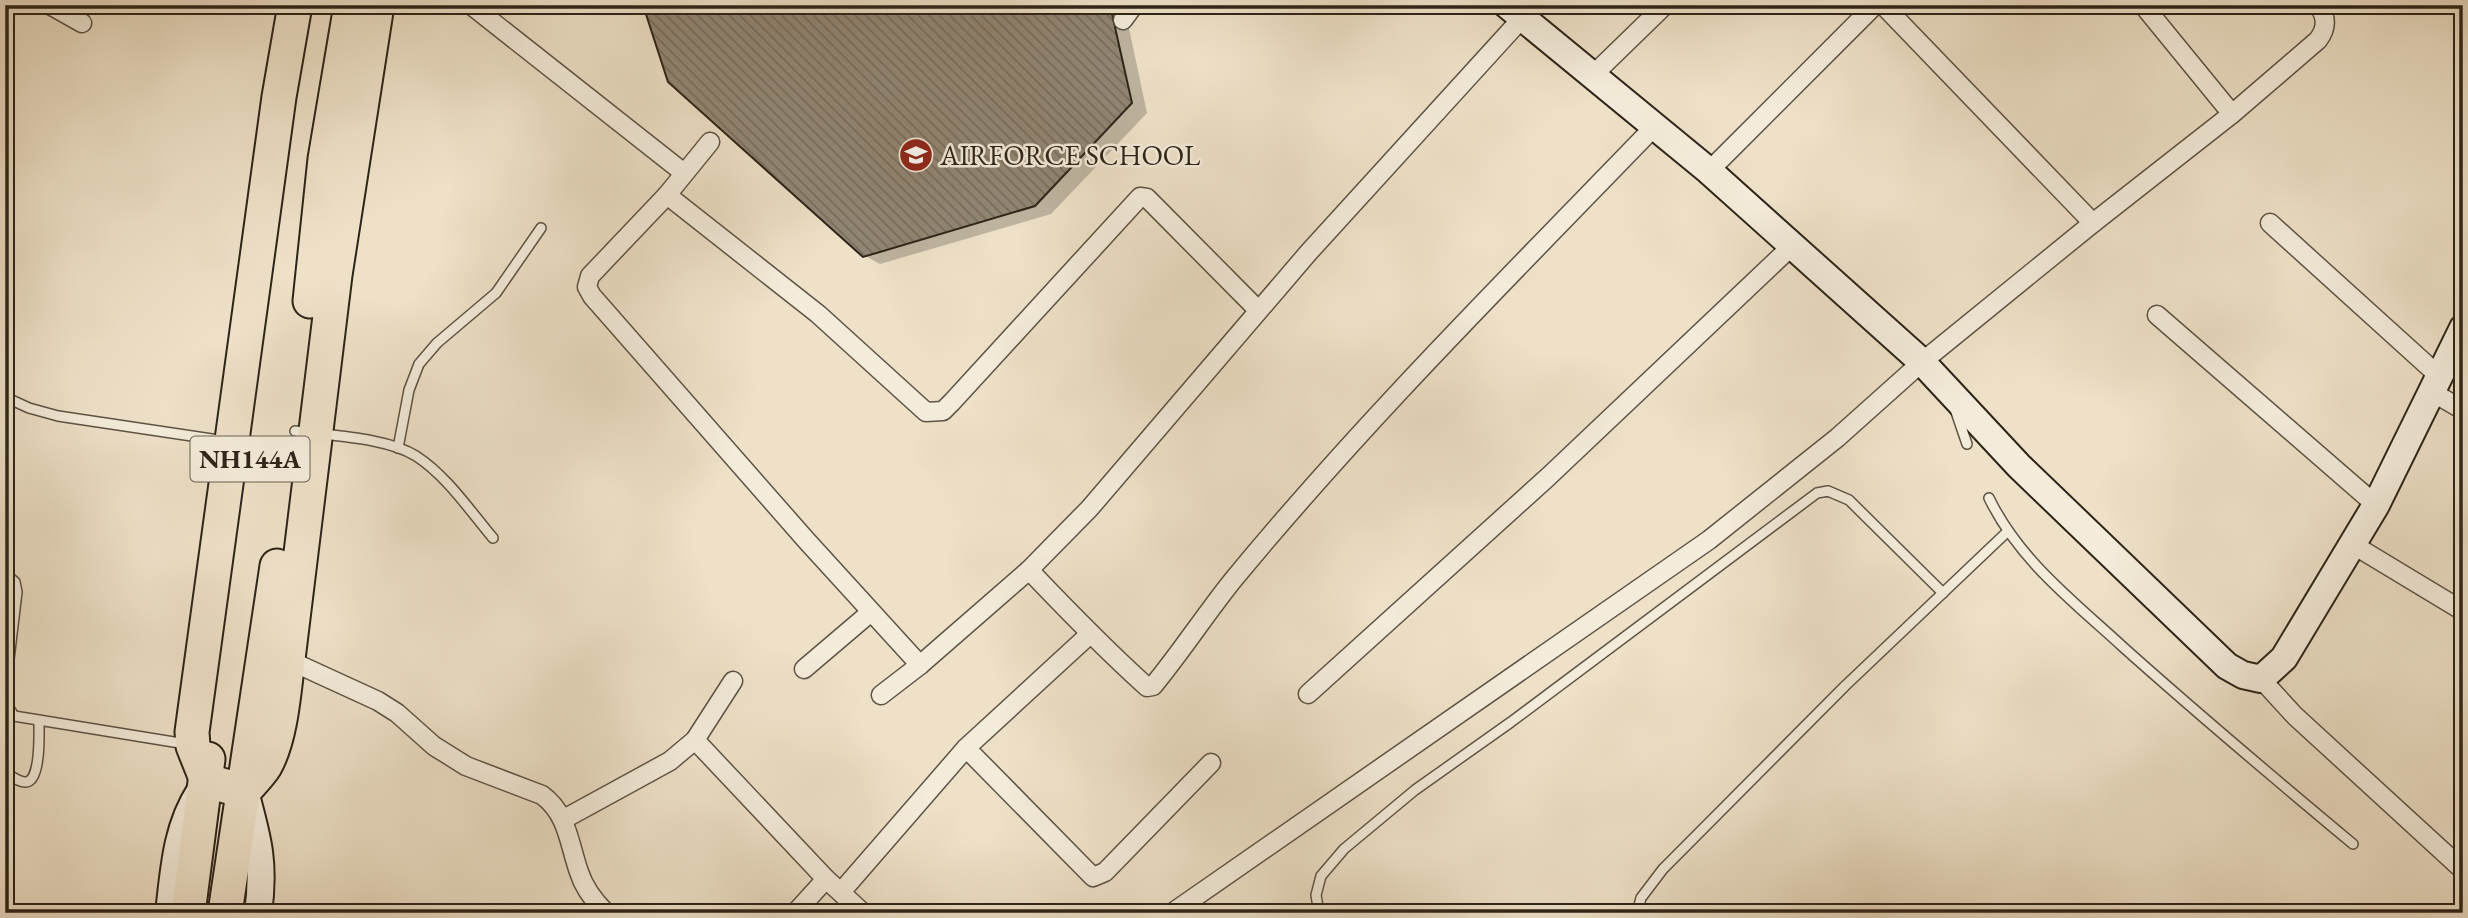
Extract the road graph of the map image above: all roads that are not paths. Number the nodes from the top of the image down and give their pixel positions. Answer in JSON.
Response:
{"nodes":[{"id":1,"x":50,"y":5,"type":"edge"},
{"id":2,"x":295,"y":5,"type":"edge"},
{"id":3,"x":318,"y":5,"type":"edge"},
{"id":4,"x":351,"y":5,"type":"edge"},
{"id":5,"x":377,"y":5,"type":"edge"},
{"id":6,"x":471,"y":5,"type":"edge"},
{"id":7,"x":1665,"y":5,"type":"edge"},
{"id":8,"x":1875,"y":5,"type":"edge"},
{"id":9,"x":1883,"y":5,"type":"edge"},
{"id":10,"x":2143,"y":5,"type":"edge"},
{"id":11,"x":2318,"y":5,"type":"edge"},
{"id":12,"x":1521,"y":10,"type":"edge"},
{"id":13,"x":82,"y":23,"type":"dead end"},
{"id":14,"x":1593,"y":75,"type":"junction"},
{"id":15,"x":2232,"y":114,"type":"junction"},
{"id":16,"x":1654,"y":127,"type":"junction"},
{"id":17,"x":709,"y":142,"type":"dead end"},
{"id":18,"x":1709,"y":171,"type":"junction"},
{"id":19,"x":684,"y":173,"type":"junction"},
{"id":20,"x":667,"y":195,"type":"junction"},
{"id":21,"x":2093,"y":223,"type":"junction"},
{"id":22,"x":2270,"y":223,"type":"dead end"},
{"id":23,"x":541,"y":228,"type":"dead end"},
{"id":24,"x":1793,"y":245,"type":"junction"},
{"id":25,"x":1258,"y":310,"type":"junction"},
{"id":26,"x":2157,"y":315,"type":"dead end"},
{"id":27,"x":2463,"y":328,"type":"edge"},
{"id":28,"x":1922,"y":362,"type":"junction"},
{"id":29,"x":2435,"y":384,"type":"junction"},
{"id":30,"x":1949,"y":390,"type":"junction"},
{"id":31,"x":5,"y":397,"type":"edge"},
{"id":32,"x":2463,"y":410,"type":"edge"},
{"id":33,"x":305,"y":432,"type":"junction"},
{"id":34,"x":1967,"y":443,"type":"dead end"},
{"id":35,"x":242,"y":444,"type":"junction"},
{"id":36,"x":397,"y":448,"type":"junction"},
{"id":37,"x":1989,"y":498,"type":"dead end"},
{"id":38,"x":2376,"y":505,"type":"junction"},
{"id":39,"x":2007,"y":532,"type":"junction"},
{"id":40,"x":493,"y":538,"type":"dead end"},
{"id":41,"x":2353,"y":544,"type":"junction"},
{"id":42,"x":1029,"y":570,"type":"junction"},
{"id":43,"x":5,"y":573,"type":"edge"},
{"id":44,"x":1943,"y":593,"type":"junction"},
{"id":45,"x":2463,"y":611,"type":"edge"},
{"id":46,"x":871,"y":612,"type":"junction"},
{"id":47,"x":1090,"y":634,"type":"junction"},
{"id":48,"x":277,"y":655,"type":"junction"},
{"id":49,"x":920,"y":665,"type":"junction"},
{"id":50,"x":804,"y":669,"type":"dead end"},
{"id":51,"x":2261,"y":679,"type":"junction"},
{"id":52,"x":733,"y":681,"type":"dead end"},
{"id":53,"x":1308,"y":694,"type":"dead end"},
{"id":54,"x":881,"y":695,"type":"dead end"},
{"id":55,"x":40,"y":722,"type":"junction"},
{"id":56,"x":695,"y":740,"type":"junction"},
{"id":57,"x":201,"y":747,"type":"junction"},
{"id":58,"x":966,"y":748,"type":"junction"},
{"id":59,"x":1211,"y":763,"type":"dead end"},
{"id":60,"x":5,"y":772,"type":"edge"},
{"id":61,"x":206,"y":781,"type":"junction"},
{"id":62,"x":244,"y":790,"type":"junction"},
{"id":63,"x":564,"y":819,"type":"junction"},
{"id":64,"x":2353,"y":844,"type":"dead end"},
{"id":65,"x":2461,"y":864,"type":"edge"},
{"id":66,"x":825,"y":879,"type":"junction"},
{"id":67,"x":841,"y":892,"type":"junction"},
{"id":68,"x":598,"y":909,"type":"edge"},
{"id":69,"x":169,"y":913,"type":"edge"},
{"id":70,"x":187,"y":913,"type":"edge"},
{"id":71,"x":225,"y":913,"type":"edge"},
{"id":72,"x":258,"y":913,"type":"edge"},
{"id":73,"x":795,"y":913,"type":"edge"},
{"id":74,"x":863,"y":913,"type":"edge"},
{"id":75,"x":1171,"y":913,"type":"edge"},
{"id":76,"x":1319,"y":913,"type":"edge"},
{"id":77,"x":1637,"y":913,"type":"edge"}],
"edges":[{"from":1,"to":13,"type":"street"},
{"from":2,"to":35,"type":"highway"},
{"from":3,"to":35,"type":"highway","number":"NH144A"},
{"from":4,"to":33,"type":"highway","number":"NH144A"},
{"from":5,"to":33,"type":"highway"},
{"from":6,"to":19,"type":"street"},
{"from":7,"to":14,"type":"street"},
{"from":8,"to":18,"type":"street"},
{"from":9,"to":21,"type":"street"},
{"from":10,"to":15,"type":"street"},
{"from":11,"to":15,"type":"street"},
{"from":12,"to":14,"type":"street"},
{"from":12,"to":25,"type":"street"},
{"from":14,"to":16,"type":"street"},
{"from":15,"to":21,"type":"street"},
{"from":16,"to":18,"type":"street"},
{"from":16,"to":47,"type":"street"},
{"from":17,"to":19,"type":"street"},
{"from":18,"to":24,"type":"street"},
{"from":19,"to":20,"type":"street"},
{"from":20,"to":25,"type":"street"},
{"from":20,"to":46,"type":"street"},
{"from":21,"to":28,"type":"street"},
{"from":22,"to":29,"type":"street"},
{"from":23,"to":36,"type":"lane"},
{"from":24,"to":28,"type":"street"},
{"from":24,"to":53,"type":"street"},
{"from":25,"to":42,"type":"street"},
{"from":26,"to":38,"type":"street"},
{"from":27,"to":29,"type":"street"},
{"from":28,"to":30,"type":"street"},
{"from":28,"to":75,"type":"street"},
{"from":29,"to":32,"type":"street"},
{"from":29,"to":38,"type":"street"},
{"from":30,"to":34,"type":"lane"},
{"from":30,"to":51,"type":"street"},
{"from":31,"to":35,"type":"lane"},
{"from":33,"to":36,"type":"lane"},
{"from":33,"to":48,"type":"highway","number":"NH144A"},
{"from":35,"to":57,"type":"highway","number":"NH144A"},
{"from":36,"to":40,"type":"lane"},
{"from":37,"to":39,"type":"lane"},
{"from":38,"to":41,"type":"street"},
{"from":39,"to":44,"type":"lane"},
{"from":39,"to":64,"type":"lane"},
{"from":41,"to":45,"type":"street"},
{"from":41,"to":51,"type":"street"},
{"from":42,"to":47,"type":"street"},
{"from":42,"to":49,"type":"street"},
{"from":43,"to":55,"type":"lane"},
{"from":44,"to":76,"type":"lane"},
{"from":44,"to":77,"type":"lane"},
{"from":46,"to":49,"type":"street"},
{"from":46,"to":50,"type":"street"},
{"from":47,"to":58,"type":"street"},
{"from":48,"to":62,"type":"highway","number":"NH144A"},
{"from":48,"to":63,"type":"street"},
{"from":49,"to":54,"type":"street"},
{"from":51,"to":65,"type":"street"},
{"from":52,"to":56,"type":"street"},
{"from":55,"to":57,"type":"lane"},
{"from":55,"to":60,"type":"lane"},
{"from":56,"to":63,"type":"street"},
{"from":56,"to":66,"type":"street"},
{"from":57,"to":61,"type":"highway","number":"NH144A"},
{"from":58,"to":59,"type":"street"},
{"from":58,"to":67,"type":"street"},
{"from":61,"to":62,"type":"highway"},
{"from":61,"to":69,"type":"street"},
{"from":61,"to":70,"type":"highway","number":"NH144A"},
{"from":62,"to":71,"type":"highway","number":"NH144A"},
{"from":62,"to":72,"type":"street"},
{"from":63,"to":68,"type":"street"},
{"from":66,"to":67,"type":"street"},
{"from":66,"to":73,"type":"street"},
{"from":67,"to":74,"type":"street"}]}
